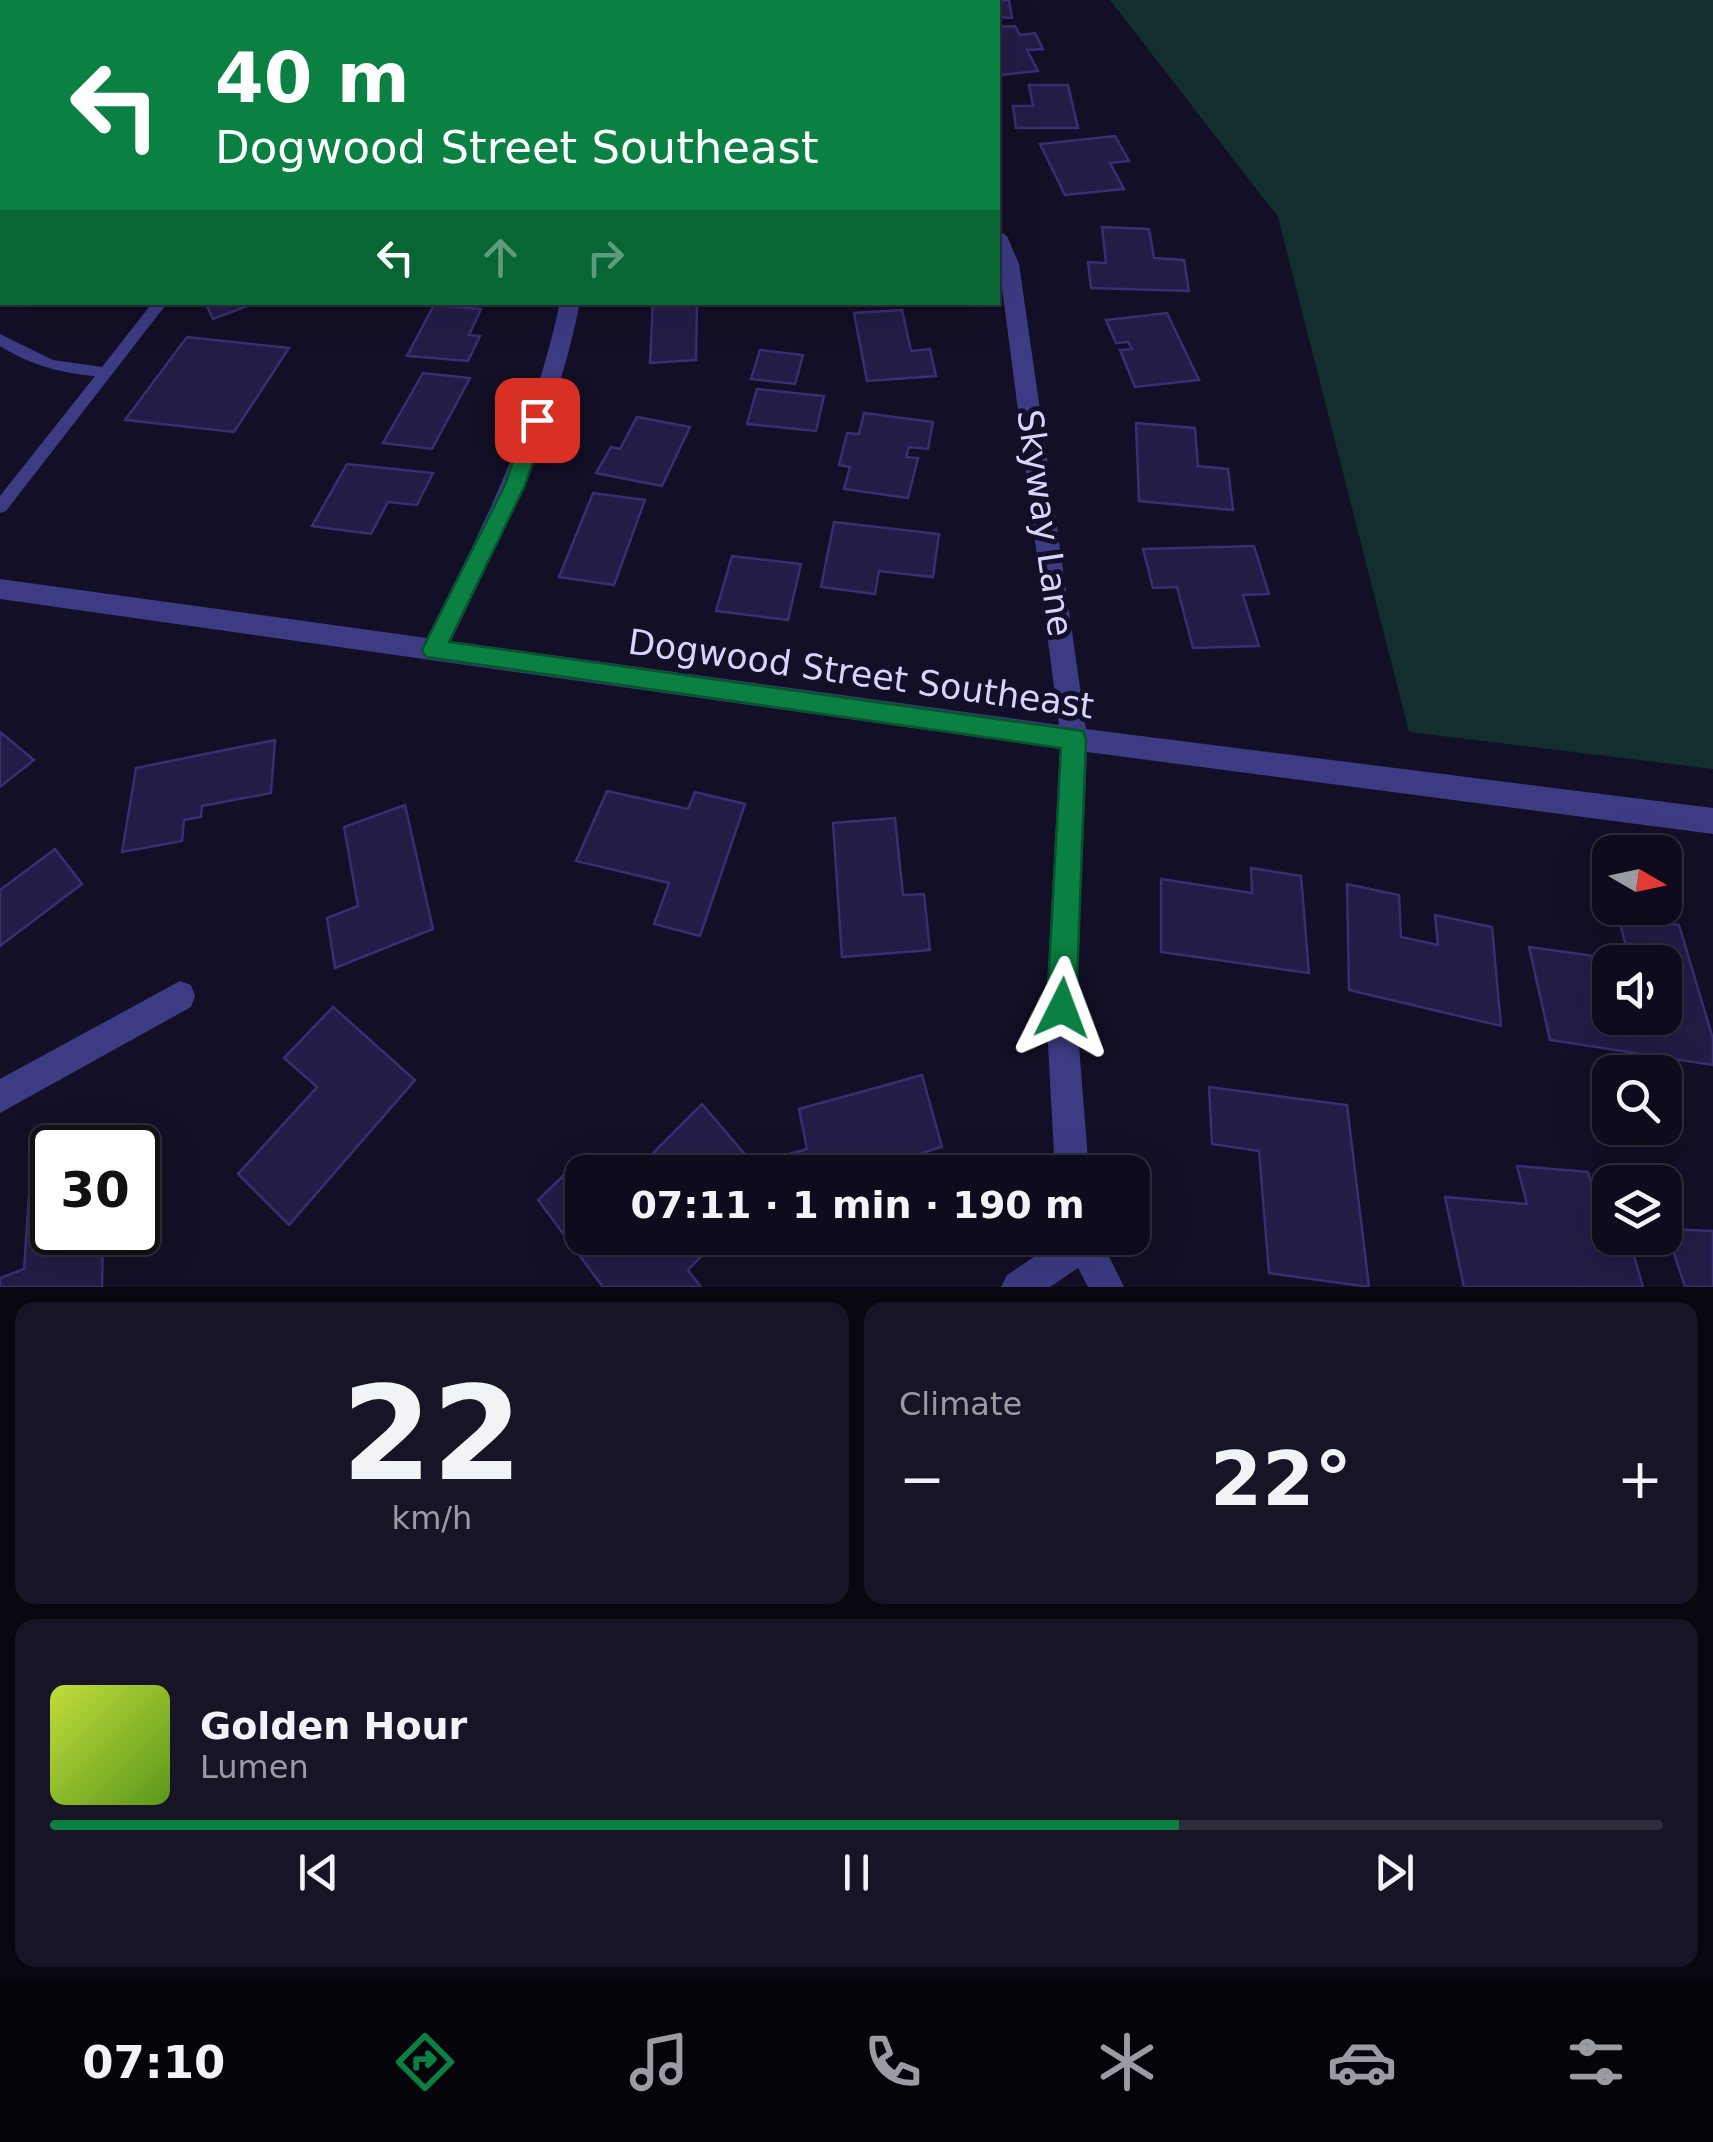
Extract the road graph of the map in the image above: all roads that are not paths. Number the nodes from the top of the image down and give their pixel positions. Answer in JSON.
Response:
{"nodes":[{"id":1,"x":1000,"y":241,"type":"edge"},
{"id":2,"x":160,"y":305,"type":"edge"},
{"id":3,"x":569,"y":305,"type":"edge"},
{"id":4,"x":0,"y":339,"type":"edge"},
{"id":5,"x":106,"y":372,"type":"junction"},
{"id":6,"x":0,"y":507,"type":"edge"},
{"id":7,"x":0,"y":590,"type":"edge"},
{"id":8,"x":434,"y":650,"type":"junction"},
{"id":9,"x":1074,"y":739,"type":"junction"},
{"id":10,"x":1713,"y":820,"type":"edge"},
{"id":11,"x":180,"y":996,"type":"dead end"},
{"id":12,"x":0,"y":1097,"type":"edge"},
{"id":13,"x":1069,"y":1155,"type":"edge"},
{"id":14,"x":1064,"y":1255,"type":"edge"},
{"id":15,"x":1090,"y":1255,"type":"edge"},
{"id":16,"x":1020,"y":1287,"type":"edge"},
{"id":17,"x":1106,"y":1287,"type":"edge"}],
"edges":[{"from":1,"to":9,"type":"street","name":"Skyway Lane"},
{"from":2,"to":5,"type":"lane"},
{"from":3,"to":8,"type":"street"},
{"from":4,"to":5,"type":"lane"},
{"from":5,"to":6,"type":"lane"},
{"from":7,"to":8,"type":"street","name":"Dogwood Street Southeast"},
{"from":8,"to":9,"type":"street","name":"Dogwood Street Southeast"},
{"from":9,"to":10,"type":"street","name":"Dogwood Street Southeast"},
{"from":9,"to":13,"type":"street","name":"Skyway Lane"},
{"from":11,"to":12,"type":"street"},
{"from":14,"to":16,"type":"street"},
{"from":15,"to":17,"type":"street"}]}
